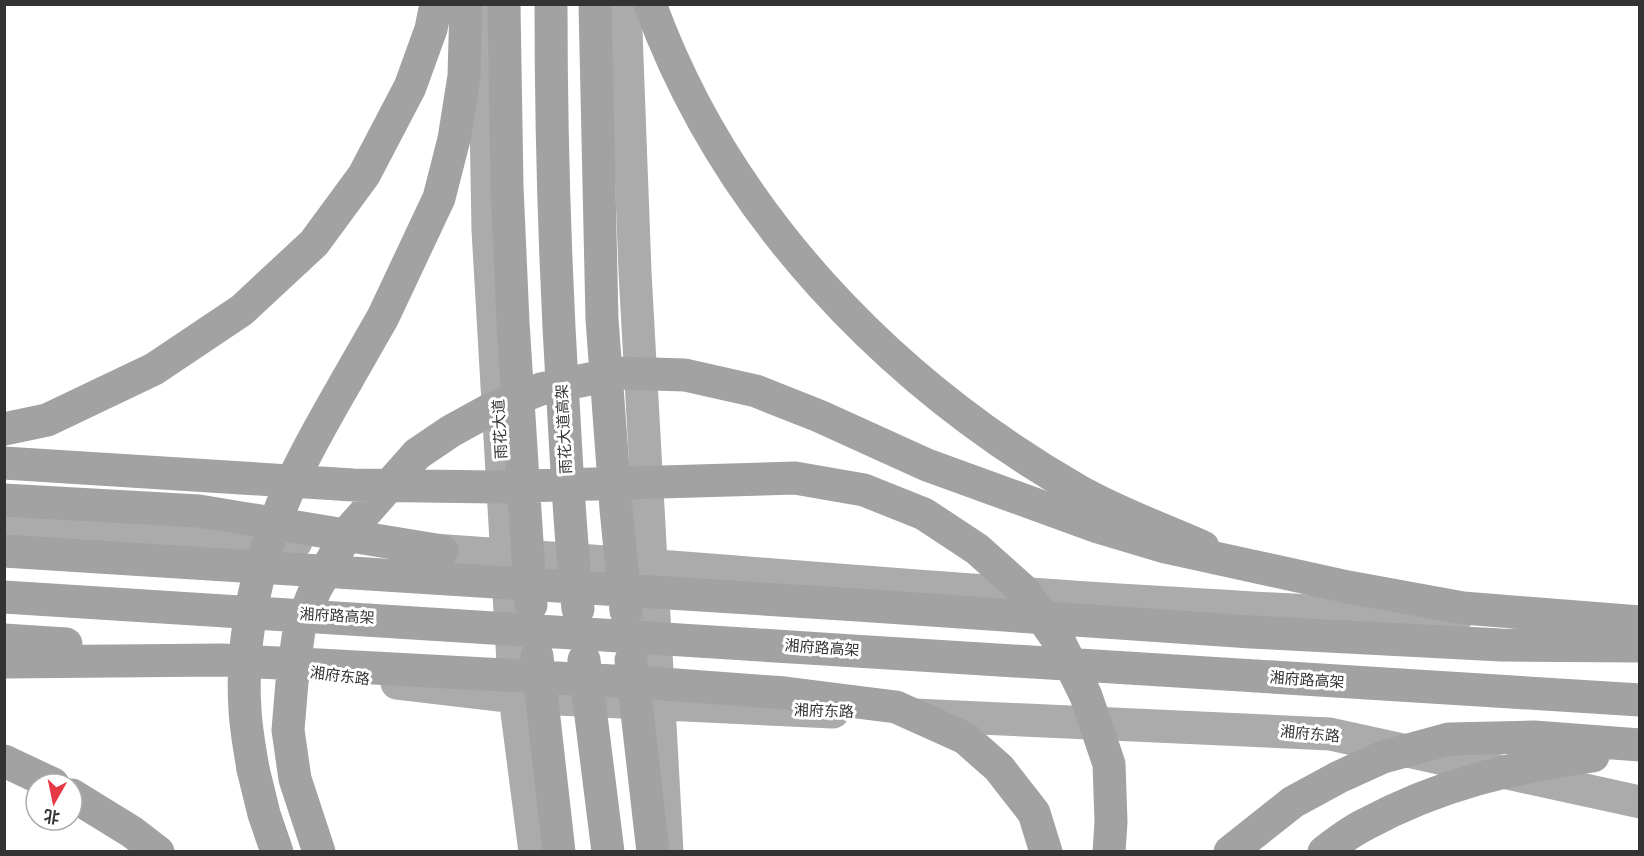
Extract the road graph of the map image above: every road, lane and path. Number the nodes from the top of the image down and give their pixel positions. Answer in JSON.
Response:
{"nodes":[{"id":1,"x":436,"y":4,"type":"edge"},
{"id":2,"x":466,"y":4,"type":"edge"},
{"id":3,"x":484,"y":4,"type":"edge"},
{"id":4,"x":504,"y":4,"type":"edge"},
{"id":5,"x":551,"y":4,"type":"edge"},
{"id":6,"x":595,"y":4,"type":"edge"},
{"id":7,"x":625,"y":4,"type":"edge"},
{"id":8,"x":650,"y":4,"type":"edge"},
{"id":9,"x":4,"y":429,"type":"edge"},
{"id":10,"x":4,"y":463,"type":"edge"},
{"id":11,"x":4,"y":500,"type":"edge"},
{"id":12,"x":4,"y":525,"type":"edge"},
{"id":13,"x":4,"y":551,"type":"edge"},
{"id":14,"x":442,"y":551,"type":"junction"},
{"id":15,"x":507,"y":556,"type":"junction"},
{"id":16,"x":1238,"y":562,"type":"junction"},
{"id":17,"x":652,"y":566,"type":"junction"},
{"id":18,"x":4,"y":597,"type":"edge"},
{"id":19,"x":1640,"y":614,"type":"edge"},
{"id":20,"x":1640,"y":622,"type":"edge"},
{"id":21,"x":4,"y":642,"type":"edge"},
{"id":22,"x":66,"y":644,"type":"joint"},
{"id":23,"x":1640,"y":646,"type":"edge"},
{"id":24,"x":4,"y":662,"type":"edge"},
{"id":25,"x":515,"y":697,"type":"junction"},
{"id":26,"x":1640,"y":700,"type":"edge"},
{"id":27,"x":660,"y":705,"type":"junction"},
{"id":28,"x":1640,"y":745,"type":"edge"},
{"id":29,"x":1640,"y":752,"type":"edge"},
{"id":30,"x":4,"y":761,"type":"edge"},
{"id":31,"x":27,"y":772,"type":"edge"},
{"id":32,"x":84,"y":802,"type":"edge"},
{"id":33,"x":1640,"y":802,"type":"edge"},
{"id":34,"x":158,"y":852,"type":"edge"},
{"id":35,"x":277,"y":852,"type":"edge"},
{"id":36,"x":319,"y":852,"type":"edge"},
{"id":37,"x":536,"y":852,"type":"edge"},
{"id":38,"x":559,"y":852,"type":"edge"},
{"id":39,"x":608,"y":852,"type":"edge"},
{"id":40,"x":653,"y":852,"type":"edge"},
{"id":41,"x":667,"y":852,"type":"edge"},
{"id":42,"x":1046,"y":852,"type":"edge"},
{"id":43,"x":1109,"y":852,"type":"edge"},
{"id":44,"x":1230,"y":852,"type":"edge"},
{"id":45,"x":1324,"y":852,"type":"edge"}],
"edges":[{"from":1,"to":9,"type":"highway"},
{"from":2,"to":35,"type":"highway","bridge":true},
{"from":3,"to":15,"type":"main road","name":"雨花大道"},
{"from":4,"to":38,"type":"highway","bridge":true},
{"from":5,"to":39,"type":"highway","name":"雨花大道高架","bridge":true},
{"from":6,"to":40,"type":"highway","bridge":true},
{"from":7,"to":17,"type":"main road"},
{"from":8,"to":16,"type":"highway","bridge":true},
{"from":10,"to":43,"type":"highway","bridge":true},
{"from":11,"to":14,"type":"highway"},
{"from":12,"to":14,"type":"main road"},
{"from":13,"to":23,"type":"highway","bridge":true},
{"from":14,"to":15,"type":"main road"},
{"from":15,"to":17,"type":"main road"},
{"from":15,"to":25,"type":"main road","name":"雨花大道"},
{"from":16,"to":20,"type":"highway","bridge":true},
{"from":16,"to":36,"type":"highway","bridge":true},
{"from":17,"to":19,"type":"main road"},
{"from":17,"to":27,"type":"main road"},
{"from":18,"to":26,"type":"highway","name":"湘府路高架","bridge":true},
{"from":21,"to":22,"type":"highway"},
{"from":22,"to":25,"type":"main road","name":"湘府东路"},
{"from":24,"to":42,"type":"highway","bridge":true},
{"from":25,"to":27,"type":"main road","name":"湘府东路"},
{"from":25,"to":37,"type":"main road","name":"雨花大道"},
{"from":27,"to":33,"type":"main road","name":"湘府东路"},
{"from":27,"to":41,"type":"main road"},
{"from":28,"to":44,"type":"highway","bridge":true},
{"from":29,"to":45,"type":"highway","bridge":true},
{"from":30,"to":31,"type":"highway"},
{"from":32,"to":34,"type":"highway"}]}
